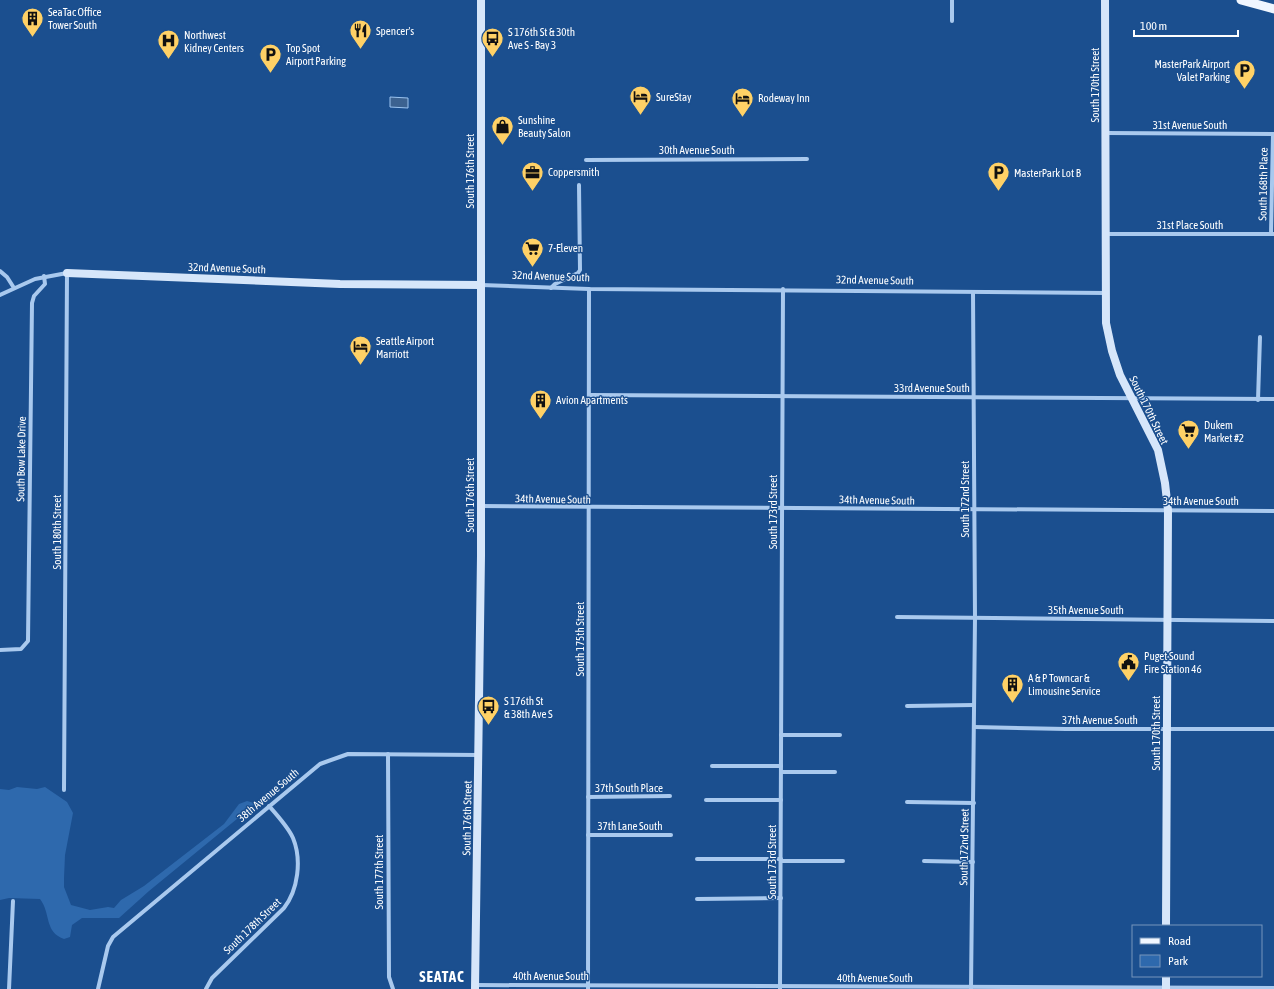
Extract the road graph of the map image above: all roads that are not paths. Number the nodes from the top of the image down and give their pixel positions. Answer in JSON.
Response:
{"nodes":[{"id":1,"x":481,"y":0,"type":"edge"},
{"id":2,"x":952,"y":0,"type":"edge"},
{"id":3,"x":1105,"y":0,"type":"edge"},
{"id":4,"x":1241,"y":0,"type":"edge"},
{"id":5,"x":1274,"y":9,"type":"edge"},
{"id":6,"x":952,"y":21,"type":"dead end"},
{"id":7,"x":1106,"y":133,"type":"junction"},
{"id":8,"x":1273,"y":134,"type":"edge"},
{"id":9,"x":807,"y":159,"type":"dead end"},
{"id":10,"x":586,"y":160,"type":"dead end"},
{"id":11,"x":579,"y":185,"type":"dead end"},
{"id":12,"x":1106,"y":234,"type":"junction"},
{"id":13,"x":1273,"y":234,"type":"edge"},
{"id":14,"x":0,"y":271,"type":"edge"},
{"id":15,"x":67,"y":273,"type":"junction"},
{"id":16,"x":44,"y":276,"type":"junction"},
{"id":17,"x":481,"y":285,"type":"junction"},
{"id":18,"x":14,"y":288,"type":"junction"},
{"id":19,"x":551,"y":288,"type":"junction"},
{"id":20,"x":589,"y":289,"type":"junction"},
{"id":21,"x":783,"y":289,"type":"junction"},
{"id":22,"x":973,"y":292,"type":"junction"},
{"id":23,"x":1106,"y":293,"type":"junction"},
{"id":24,"x":0,"y":295,"type":"edge"},
{"id":25,"x":1260,"y":337,"type":"dead end"},
{"id":26,"x":590,"y":396,"type":"junction"},
{"id":27,"x":782,"y":396,"type":"junction"},
{"id":28,"x":975,"y":397,"type":"junction"},
{"id":29,"x":1131,"y":398,"type":"junction"},
{"id":30,"x":1274,"y":399,"type":"edge"},
{"id":31,"x":1258,"y":400,"type":"junction"},
{"id":32,"x":481,"y":506,"type":"junction"},
{"id":33,"x":589,"y":508,"type":"junction"},
{"id":34,"x":782,"y":508,"type":"junction"},
{"id":35,"x":973,"y":510,"type":"junction"},
{"id":36,"x":1168,"y":510,"type":"junction"},
{"id":37,"x":1274,"y":511,"type":"edge"},
{"id":38,"x":897,"y":617,"type":"dead end"},
{"id":39,"x":975,"y":618,"type":"junction"},
{"id":40,"x":1167,"y":620,"type":"junction"},
{"id":41,"x":1274,"y":621,"type":"edge"},
{"id":42,"x":0,"y":650,"type":"edge"},
{"id":43,"x":974,"y":705,"type":"junction"},
{"id":44,"x":907,"y":706,"type":"dead end"},
{"id":45,"x":974,"y":727,"type":"junction"},
{"id":46,"x":1167,"y":728,"type":"junction"},
{"id":47,"x":1274,"y":729,"type":"edge"},
{"id":48,"x":781,"y":734,"type":"junction"},
{"id":49,"x":840,"y":736,"type":"dead end"},
{"id":50,"x":388,"y":754,"type":"junction"},
{"id":51,"x":479,"y":755,"type":"junction"},
{"id":52,"x":712,"y":766,"type":"dead end"},
{"id":53,"x":781,"y":766,"type":"junction"},
{"id":54,"x":781,"y":772,"type":"junction"},
{"id":55,"x":835,"y":772,"type":"dead end"},
{"id":56,"x":64,"y":790,"type":"dead end"},
{"id":57,"x":670,"y":796,"type":"dead end"},
{"id":58,"x":588,"y":797,"type":"junction"},
{"id":59,"x":706,"y":800,"type":"dead end"},
{"id":60,"x":781,"y":800,"type":"junction"},
{"id":61,"x":907,"y":802,"type":"dead end"},
{"id":62,"x":974,"y":803,"type":"junction"},
{"id":63,"x":269,"y":806,"type":"junction"},
{"id":64,"x":588,"y":835,"type":"junction"},
{"id":65,"x":671,"y":835,"type":"dead end"},
{"id":66,"x":697,"y":859,"type":"dead end"},
{"id":67,"x":781,"y":860,"type":"junction"},
{"id":68,"x":843,"y":861,"type":"dead end"},
{"id":69,"x":924,"y":861,"type":"dead end"},
{"id":70,"x":973,"y":862,"type":"junction"},
{"id":71,"x":781,"y":898,"type":"junction"},
{"id":72,"x":697,"y":899,"type":"dead end"},
{"id":73,"x":14,"y":901,"type":"dead end"},
{"id":74,"x":1166,"y":925,"type":"edge"},
{"id":75,"x":1166,"y":977,"type":"edge"},
{"id":76,"x":475,"y":987,"type":"edge"},
{"id":77,"x":588,"y":987,"type":"edge"},
{"id":78,"x":780,"y":988,"type":"edge"},
{"id":79,"x":971,"y":988,"type":"edge"},
{"id":80,"x":1274,"y":988,"type":"edge"},
{"id":81,"x":9,"y":989,"type":"edge"},
{"id":82,"x":98,"y":989,"type":"edge"},
{"id":83,"x":206,"y":989,"type":"edge"},
{"id":84,"x":393,"y":989,"type":"edge"},
{"id":85,"x":1166,"y":989,"type":"edge"}],
"edges":[{"from":1,"to":17,"type":"street","name":"South 176th Street"},
{"from":2,"to":6,"type":"street"},
{"from":3,"to":7,"type":"street","name":"South 170th Street"},
{"from":4,"to":5,"type":"main road"},
{"from":7,"to":8,"type":"street","name":"31st Avenue South"},
{"from":7,"to":12,"type":"street","name":"South 170th Street"},
{"from":8,"to":13,"type":"street","name":"South 168th Place"},
{"from":9,"to":10,"type":"street","name":"30th Avenue South"},
{"from":11,"to":19,"type":"street"},
{"from":12,"to":13,"type":"street","name":"31st Place South"},
{"from":12,"to":23,"type":"street","name":"South 170th Street"},
{"from":14,"to":18,"type":"street"},
{"from":15,"to":16,"type":"street","name":"32nd Avenue South"},
{"from":15,"to":17,"type":"street","name":"32nd Avenue South"},
{"from":15,"to":56,"type":"street","name":"South 180th Street"},
{"from":16,"to":18,"type":"street","name":"32nd Avenue South"},
{"from":16,"to":42,"type":"street","name":"South Bow Lake Drive"},
{"from":17,"to":19,"type":"street","name":"32nd Avenue South"},
{"from":17,"to":32,"type":"street","name":"South 176th Street"},
{"from":18,"to":24,"type":"street","name":"32nd Avenue South"},
{"from":19,"to":20,"type":"street","name":"32nd Avenue South"},
{"from":20,"to":21,"type":"street","name":"32nd Avenue South"},
{"from":20,"to":26,"type":"street","name":"South 175th Street"},
{"from":21,"to":22,"type":"street","name":"32nd Avenue South"},
{"from":21,"to":27,"type":"street","name":"South 173rd Street"},
{"from":22,"to":23,"type":"street","name":"32nd Avenue South"},
{"from":22,"to":28,"type":"street","name":"South 172nd Street"},
{"from":23,"to":29,"type":"street","name":"South 170th Street"},
{"from":25,"to":31,"type":"street"},
{"from":26,"to":27,"type":"street","name":"33rd Avenue South"},
{"from":26,"to":33,"type":"street","name":"South 175th Street"},
{"from":27,"to":28,"type":"street","name":"33rd Avenue South"},
{"from":27,"to":34,"type":"street","name":"South 173rd Street"},
{"from":28,"to":29,"type":"street","name":"33rd Avenue South"},
{"from":28,"to":35,"type":"street","name":"South 172nd Street"},
{"from":29,"to":31,"type":"street","name":"33rd Avenue South"},
{"from":29,"to":36,"type":"street","name":"South 170th Street"},
{"from":30,"to":31,"type":"street","name":"33rd Avenue South"},
{"from":32,"to":33,"type":"street","name":"34th Avenue South"},
{"from":32,"to":51,"type":"street","name":"South 176th Street"},
{"from":33,"to":34,"type":"street","name":"34th Avenue South"},
{"from":33,"to":58,"type":"street","name":"South 175th Street"},
{"from":34,"to":35,"type":"street","name":"34th Avenue South"},
{"from":34,"to":48,"type":"street","name":"South 173rd Street"},
{"from":35,"to":36,"type":"street","name":"34th Avenue South"},
{"from":35,"to":39,"type":"street","name":"South 172nd Street"},
{"from":36,"to":37,"type":"street","name":"34th Avenue South"},
{"from":36,"to":40,"type":"street","name":"South 170th Street"},
{"from":38,"to":39,"type":"street","name":"35th Avenue South"},
{"from":39,"to":40,"type":"street","name":"35th Avenue South"},
{"from":39,"to":43,"type":"street","name":"South 172nd Street"},
{"from":40,"to":41,"type":"street","name":"35th Avenue South"},
{"from":40,"to":46,"type":"street","name":"South 170th Street"},
{"from":43,"to":44,"type":"street"},
{"from":43,"to":45,"type":"street","name":"South 172nd Street"},
{"from":45,"to":46,"type":"street","name":"37th Avenue South"},
{"from":45,"to":62,"type":"street","name":"South 172nd Street"},
{"from":46,"to":47,"type":"street","name":"37th Avenue South"},
{"from":46,"to":74,"type":"street","name":"South 170th Street"},
{"from":48,"to":49,"type":"street"},
{"from":48,"to":53,"type":"street","name":"South 173rd Street"},
{"from":50,"to":51,"type":"street","name":"38th Avenue South"},
{"from":50,"to":63,"type":"street","name":"38th Avenue South"},
{"from":50,"to":84,"type":"street","name":"South 177th Street"},
{"from":51,"to":76,"type":"street","name":"South 176th Street"},
{"from":52,"to":53,"type":"street"},
{"from":53,"to":54,"type":"street","name":"South 173rd Street"},
{"from":54,"to":55,"type":"street"},
{"from":54,"to":60,"type":"street","name":"South 173rd Street"},
{"from":57,"to":58,"type":"street","name":"37th South Place"},
{"from":58,"to":64,"type":"street","name":"South 175th Street"},
{"from":59,"to":60,"type":"street"},
{"from":60,"to":67,"type":"street","name":"South 173rd Street"},
{"from":61,"to":62,"type":"street"},
{"from":62,"to":70,"type":"street","name":"South 172nd Street"},
{"from":63,"to":82,"type":"street","name":"38th Avenue South"},
{"from":63,"to":83,"type":"street","name":"South 178th Street"},
{"from":64,"to":65,"type":"street","name":"37th Lane South"},
{"from":64,"to":77,"type":"street","name":"South 175th Street"},
{"from":66,"to":67,"type":"street"},
{"from":67,"to":68,"type":"street"},
{"from":67,"to":71,"type":"street","name":"South 173rd Street"},
{"from":69,"to":70,"type":"street"},
{"from":70,"to":79,"type":"street","name":"South 172nd Street"},
{"from":71,"to":72,"type":"street"},
{"from":71,"to":78,"type":"street","name":"South 173rd Street"},
{"from":73,"to":81,"type":"street"},
{"from":75,"to":85,"type":"street"},
{"from":76,"to":77,"type":"street","name":"40th Avenue South"},
{"from":77,"to":78,"type":"street","name":"40th Avenue South"},
{"from":78,"to":79,"type":"street","name":"40th Avenue South"},
{"from":79,"to":85,"type":"street","name":"40th Avenue South"},
{"from":80,"to":85,"type":"street","name":"40th Avenue South"}]}
